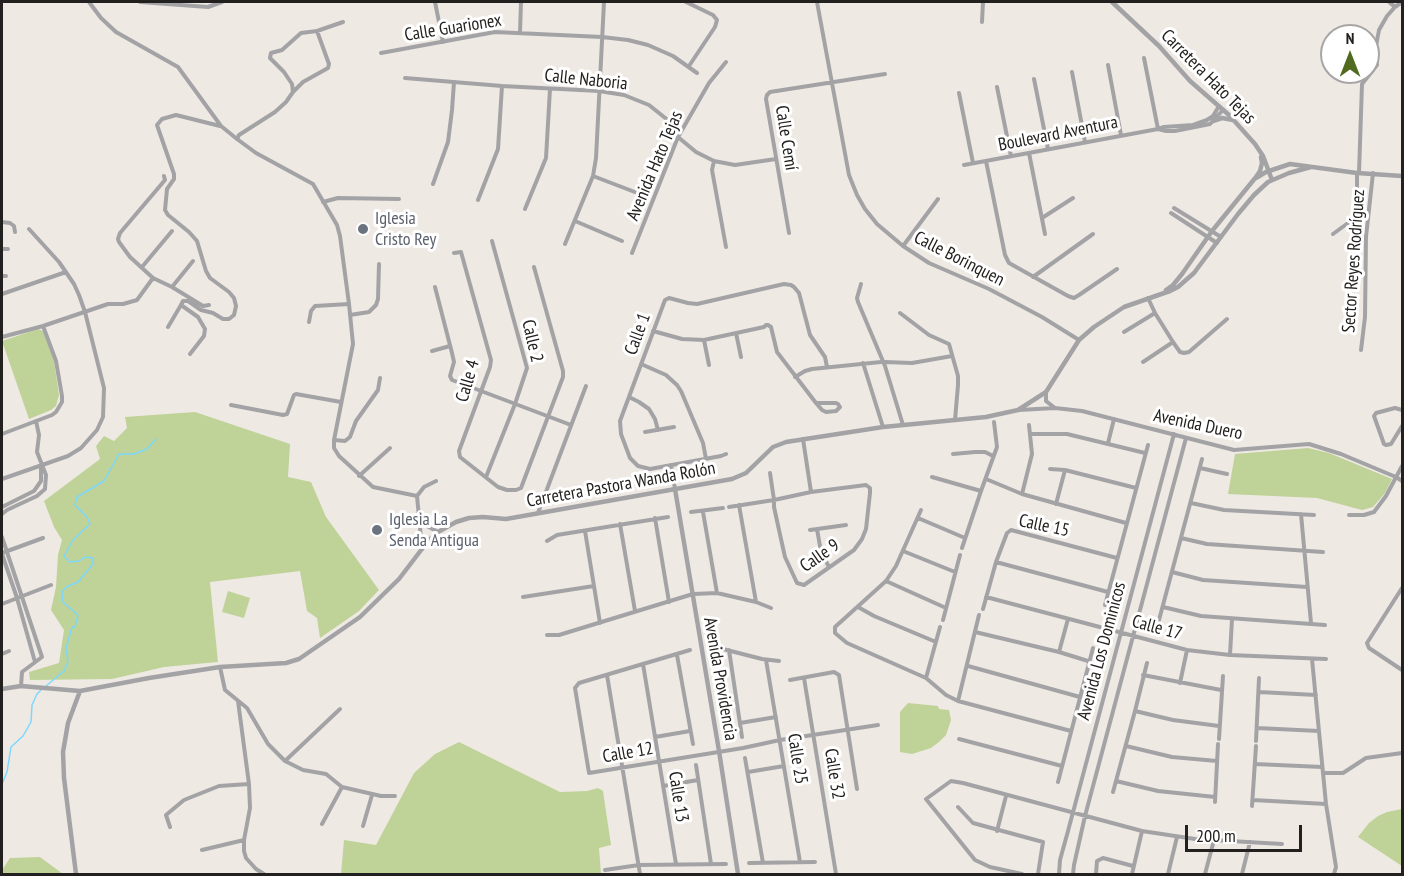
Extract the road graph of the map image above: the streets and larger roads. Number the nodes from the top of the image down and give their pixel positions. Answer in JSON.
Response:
{"nodes":[{"id":1,"x":89,"y":2,"type":"edge"},
{"id":2,"x":140,"y":2,"type":"edge"},
{"id":3,"x":222,"y":2,"type":"edge"},
{"id":4,"x":435,"y":2,"type":"edge"},
{"id":5,"x":521,"y":2,"type":"edge"},
{"id":6,"x":604,"y":2,"type":"edge"},
{"id":7,"x":686,"y":2,"type":"edge"},
{"id":8,"x":817,"y":2,"type":"edge"},
{"id":9,"x":983,"y":2,"type":"edge"},
{"id":10,"x":1112,"y":2,"type":"edge"},
{"id":11,"x":1389,"y":2,"type":"edge"},
{"id":12,"x":1402,"y":2,"type":"edge"},
{"id":13,"x":1395,"y":7,"type":"junction"},
{"id":14,"x":342,"y":22,"type":"dead end"},
{"id":15,"x":982,"y":22,"type":"dead end"},
{"id":16,"x":317,"y":31,"type":"junction"},
{"id":17,"x":520,"y":33,"type":"junction"},
{"id":18,"x":602,"y":37,"type":"junction"},
{"id":19,"x":443,"y":42,"type":"junction"},
{"id":20,"x":381,"y":53,"type":"dead end"},
{"id":21,"x":1143,"y":58,"type":"dead end"},
{"id":22,"x":726,"y":62,"type":"dead end"},
{"id":23,"x":1108,"y":65,"type":"dead end"},
{"id":24,"x":688,"y":66,"type":"junction"},
{"id":25,"x":1072,"y":72,"type":"dead end"},
{"id":26,"x":697,"y":73,"type":"dead end"},
{"id":27,"x":885,"y":74,"type":"dead end"},
{"id":28,"x":405,"y":78,"type":"dead end"},
{"id":29,"x":1034,"y":80,"type":"dead end"},
{"id":30,"x":454,"y":82,"type":"junction"},
{"id":31,"x":832,"y":83,"type":"junction"},
{"id":32,"x":502,"y":86,"type":"junction"},
{"id":33,"x":997,"y":87,"type":"dead end"},
{"id":34,"x":550,"y":89,"type":"junction"},
{"id":35,"x":293,"y":92,"type":"junction"},
{"id":36,"x":599,"y":92,"type":"junction"},
{"id":37,"x":959,"y":93,"type":"dead end"},
{"id":38,"x":1221,"y":108,"type":"junction"},
{"id":39,"x":1233,"y":120,"type":"junction"},
{"id":40,"x":1214,"y":121,"type":"junction"},
{"id":41,"x":1199,"y":124,"type":"junction"},
{"id":42,"x":221,"y":126,"type":"junction"},
{"id":43,"x":1158,"y":129,"type":"junction"},
{"id":44,"x":1121,"y":135,"type":"junction"},
{"id":45,"x":678,"y":137,"type":"junction"},
{"id":46,"x":237,"y":139,"type":"junction"},
{"id":47,"x":1085,"y":141,"type":"junction"},
{"id":48,"x":1048,"y":149,"type":"junction"},
{"id":49,"x":1261,"y":152,"type":"junction"},
{"id":50,"x":1029,"y":153,"type":"junction"},
{"id":51,"x":1011,"y":156,"type":"junction"},
{"id":52,"x":776,"y":159,"type":"junction"},
{"id":53,"x":714,"y":161,"type":"junction"},
{"id":54,"x":986,"y":161,"type":"junction"},
{"id":55,"x":973,"y":163,"type":"junction"},
{"id":56,"x":964,"y":165,"type":"dead end"},
{"id":57,"x":1311,"y":167,"type":"junction"},
{"id":58,"x":1269,"y":170,"type":"junction"},
{"id":59,"x":1358,"y":173,"type":"junction"},
{"id":60,"x":1373,"y":173,"type":"junction"},
{"id":61,"x":164,"y":176,"type":"dead end"},
{"id":62,"x":593,"y":176,"type":"junction"},
{"id":63,"x":1402,"y":176,"type":"edge"},
{"id":64,"x":1253,"y":180,"type":"junction"},
{"id":65,"x":1272,"y":180,"type":"junction"},
{"id":66,"x":433,"y":184,"type":"dead end"},
{"id":67,"x":640,"y":194,"type":"dead end"},
{"id":68,"x":1074,"y":198,"type":"dead end"},
{"id":69,"x":399,"y":199,"type":"dead end"},
{"id":70,"x":938,"y":199,"type":"dead end"},
{"id":71,"x":478,"y":200,"type":"dead end"},
{"id":72,"x":323,"y":202,"type":"junction"},
{"id":73,"x":525,"y":209,"type":"dead end"},
{"id":74,"x":1042,"y":218,"type":"junction"},
{"id":75,"x":575,"y":221,"type":"junction"},
{"id":76,"x":2,"y":222,"type":"edge"},
{"id":77,"x":28,"y":229,"type":"dead end"},
{"id":78,"x":172,"y":231,"type":"dead end"},
{"id":79,"x":1212,"y":231,"type":"junction"},
{"id":80,"x":15,"y":232,"type":"dead end"},
{"id":81,"x":789,"y":233,"type":"dead end"},
{"id":82,"x":1045,"y":234,"type":"dead end"},
{"id":83,"x":1093,"y":234,"type":"dead end"},
{"id":84,"x":1332,"y":234,"type":"dead end"},
{"id":85,"x":1208,"y":237,"type":"junction"},
{"id":86,"x":1221,"y":237,"type":"junction"},
{"id":87,"x":492,"y":241,"type":"dead end"},
{"id":88,"x":622,"y":241,"type":"dead end"},
{"id":89,"x":1217,"y":243,"type":"junction"},
{"id":90,"x":565,"y":244,"type":"dead end"},
{"id":91,"x":726,"y":246,"type":"dead end"},
{"id":92,"x":903,"y":246,"type":"junction"},
{"id":93,"x":2,"y":249,"type":"edge"},
{"id":94,"x":8,"y":249,"type":"dead end"},
{"id":95,"x":454,"y":253,"type":"dead end"},
{"id":96,"x":632,"y":253,"type":"dead end"},
{"id":97,"x":193,"y":261,"type":"dead end"},
{"id":98,"x":379,"y":264,"type":"dead end"},
{"id":99,"x":142,"y":267,"type":"junction"},
{"id":100,"x":534,"y":267,"type":"dead end"},
{"id":101,"x":1117,"y":269,"type":"dead end"},
{"id":102,"x":66,"y":272,"type":"junction"},
{"id":103,"x":1033,"y":277,"type":"junction"},
{"id":104,"x":153,"y":278,"type":"junction"},
{"id":105,"x":861,"y":284,"type":"dead end"},
{"id":106,"x":172,"y":287,"type":"junction"},
{"id":107,"x":435,"y":287,"type":"dead end"},
{"id":108,"x":1161,"y":293,"type":"junction"},
{"id":109,"x":2,"y":294,"type":"edge"},
{"id":110,"x":1148,"y":298,"type":"junction"},
{"id":111,"x":209,"y":304,"type":"dead end"},
{"id":112,"x":349,"y":304,"type":"junction"},
{"id":113,"x":181,"y":305,"type":"junction"},
{"id":114,"x":85,"y":312,"type":"junction"},
{"id":115,"x":900,"y":313,"type":"dead end"},
{"id":116,"x":1155,"y":313,"type":"junction"},
{"id":117,"x":350,"y":315,"type":"junction"},
{"id":118,"x":1227,"y":319,"type":"dead end"},
{"id":119,"x":309,"y":322,"type":"dead end"},
{"id":120,"x":43,"y":326,"type":"junction"},
{"id":121,"x":168,"y":327,"type":"dead end"},
{"id":122,"x":653,"y":331,"type":"junction"},
{"id":123,"x":1124,"y":332,"type":"dead end"},
{"id":124,"x":736,"y":333,"type":"junction"},
{"id":125,"x":2,"y":337,"type":"edge"},
{"id":126,"x":704,"y":340,"type":"junction"},
{"id":127,"x":1079,"y":340,"type":"junction"},
{"id":128,"x":1173,"y":342,"type":"junction"},
{"id":129,"x":450,"y":346,"type":"junction"},
{"id":130,"x":1361,"y":350,"type":"dead end"},
{"id":131,"x":432,"y":351,"type":"dead end"},
{"id":132,"x":190,"y":354,"type":"dead end"},
{"id":133,"x":952,"y":356,"type":"junction"},
{"id":134,"x":741,"y":357,"type":"dead end"},
{"id":135,"x":1143,"y":362,"type":"dead end"},
{"id":136,"x":863,"y":363,"type":"junction"},
{"id":137,"x":641,"y":364,"type":"junction"},
{"id":138,"x":709,"y":365,"type":"dead end"},
{"id":139,"x":827,"y":367,"type":"junction"},
{"id":140,"x":795,"y":377,"type":"junction"},
{"id":141,"x":380,"y":378,"type":"dead end"},
{"id":142,"x":586,"y":386,"type":"dead end"},
{"id":143,"x":481,"y":391,"type":"junction"},
{"id":144,"x":1046,"y":392,"type":"junction"},
{"id":145,"x":629,"y":398,"type":"junction"},
{"id":146,"x":341,"y":402,"type":"junction"},
{"id":147,"x":816,"y":403,"type":"junction"},
{"id":148,"x":515,"y":404,"type":"junction"},
{"id":149,"x":231,"y":405,"type":"dead end"},
{"id":150,"x":1055,"y":408,"type":"junction"},
{"id":151,"x":1018,"y":410,"type":"junction"},
{"id":152,"x":1402,"y":410,"type":"edge"},
{"id":153,"x":548,"y":416,"type":"junction"},
{"id":154,"x":1114,"y":419,"type":"junction"},
{"id":155,"x":36,"y":421,"type":"junction"},
{"id":156,"x":955,"y":421,"type":"junction"},
{"id":157,"x":994,"y":422,"type":"dead end"},
{"id":158,"x":571,"y":425,"type":"junction"},
{"id":159,"x":903,"y":425,"type":"junction"},
{"id":160,"x":1029,"y":425,"type":"dead end"},
{"id":161,"x":1402,"y":426,"type":"edge"},
{"id":162,"x":884,"y":427,"type":"junction"},
{"id":163,"x":674,"y":428,"type":"dead end"},
{"id":164,"x":658,"y":430,"type":"junction"},
{"id":165,"x":645,"y":432,"type":"dead end"},
{"id":166,"x":2,"y":434,"type":"edge"},
{"id":167,"x":1031,"y":434,"type":"junction"},
{"id":168,"x":1174,"y":434,"type":"junction"},
{"id":169,"x":1186,"y":438,"type":"junction"},
{"id":170,"x":803,"y":439,"type":"junction"},
{"id":171,"x":334,"y":440,"type":"junction"},
{"id":172,"x":1108,"y":443,"type":"junction"},
{"id":173,"x":1148,"y":445,"type":"dead end"},
{"id":174,"x":390,"y":448,"type":"dead end"},
{"id":175,"x":1145,"y":453,"type":"junction"},
{"id":176,"x":726,"y":454,"type":"dead end"},
{"id":177,"x":953,"y":454,"type":"dead end"},
{"id":178,"x":993,"y":456,"type":"junction"},
{"id":179,"x":706,"y":459,"type":"junction"},
{"id":180,"x":1202,"y":459,"type":"dead end"},
{"id":181,"x":41,"y":464,"type":"junction"},
{"id":182,"x":671,"y":465,"type":"junction"},
{"id":183,"x":1402,"y":466,"type":"edge"},
{"id":184,"x":1200,"y":468,"type":"junction"},
{"id":185,"x":1050,"y":469,"type":"dead end"},
{"id":186,"x":1065,"y":470,"type":"junction"},
{"id":187,"x":770,"y":473,"type":"dead end"},
{"id":188,"x":1227,"y":474,"type":"dead end"},
{"id":189,"x":359,"y":476,"type":"junction"},
{"id":190,"x":486,"y":477,"type":"junction"},
{"id":191,"x":932,"y":477,"type":"dead end"},
{"id":192,"x":1396,"y":477,"type":"junction"},
{"id":193,"x":2,"y":479,"type":"edge"},
{"id":194,"x":986,"y":479,"type":"junction"},
{"id":195,"x":436,"y":481,"type":"dead end"},
{"id":196,"x":1402,"y":481,"type":"edge"},
{"id":197,"x":1136,"y":488,"type":"junction"},
{"id":198,"x":675,"y":489,"type":"junction"},
{"id":199,"x":981,"y":491,"type":"junction"},
{"id":200,"x":811,"y":492,"type":"junction"},
{"id":201,"x":1022,"y":494,"type":"junction"},
{"id":202,"x":417,"y":496,"type":"junction"},
{"id":203,"x":774,"y":500,"type":"junction"},
{"id":204,"x":1191,"y":503,"type":"junction"},
{"id":205,"x":1056,"y":504,"type":"junction"},
{"id":206,"x":740,"y":505,"type":"junction"},
{"id":207,"x":2,"y":507,"type":"edge"},
{"id":208,"x":921,"y":510,"type":"dead end"},
{"id":209,"x":691,"y":512,"type":"dead end"},
{"id":210,"x":704,"y":512,"type":"junction"},
{"id":211,"x":538,"y":513,"type":"junction"},
{"id":212,"x":2,"y":514,"type":"edge"},
{"id":213,"x":1301,"y":514,"type":"junction"},
{"id":214,"x":1314,"y":515,"type":"dead end"},
{"id":215,"x":1349,"y":515,"type":"dead end"},
{"id":216,"x":668,"y":517,"type":"dead end"},
{"id":217,"x":419,"y":518,"type":"junction"},
{"id":218,"x":655,"y":518,"type":"junction"},
{"id":219,"x":918,"y":518,"type":"junction"},
{"id":220,"x":1126,"y":523,"type":"junction"},
{"id":221,"x":620,"y":524,"type":"junction"},
{"id":222,"x":846,"y":525,"type":"dead end"},
{"id":223,"x":440,"y":530,"type":"junction"},
{"id":224,"x":810,"y":530,"type":"dead end"},
{"id":225,"x":818,"y":530,"type":"junction"},
{"id":226,"x":585,"y":531,"type":"junction"},
{"id":227,"x":2,"y":537,"type":"edge"},
{"id":228,"x":44,"y":538,"type":"dead end"},
{"id":229,"x":965,"y":538,"type":"junction"},
{"id":230,"x":1181,"y":538,"type":"junction"},
{"id":231,"x":547,"y":542,"type":"dead end"},
{"id":232,"x":962,"y":548,"type":"dead end"},
{"id":233,"x":422,"y":549,"type":"junction"},
{"id":234,"x":7,"y":550,"type":"junction"},
{"id":235,"x":903,"y":551,"type":"junction"},
{"id":236,"x":1304,"y":551,"type":"junction"},
{"id":237,"x":1323,"y":552,"type":"dead end"},
{"id":238,"x":2,"y":554,"type":"edge"},
{"id":239,"x":960,"y":555,"type":"dead end"},
{"id":240,"x":1117,"y":558,"type":"junction"},
{"id":241,"x":996,"y":562,"type":"junction"},
{"id":242,"x":829,"y":567,"type":"junction"},
{"id":243,"x":955,"y":572,"type":"junction"},
{"id":244,"x":1172,"y":572,"type":"junction"},
{"id":245,"x":886,"y":580,"type":"junction"},
{"id":246,"x":51,"y":585,"type":"dead end"},
{"id":247,"x":594,"y":586,"type":"junction"},
{"id":248,"x":1307,"y":587,"type":"junction"},
{"id":249,"x":1402,"y":588,"type":"edge"},
{"id":250,"x":1108,"y":592,"type":"junction"},
{"id":251,"x":717,"y":593,"type":"junction"},
{"id":252,"x":693,"y":594,"type":"junction"},
{"id":253,"x":22,"y":596,"type":"junction"},
{"id":254,"x":523,"y":597,"type":"dead end"},
{"id":255,"x":986,"y":597,"type":"junction"},
{"id":256,"x":17,"y":598,"type":"junction"},
{"id":257,"x":669,"y":602,"type":"junction"},
{"id":258,"x":756,"y":602,"type":"junction"},
{"id":259,"x":2,"y":604,"type":"edge"},
{"id":260,"x":1105,"y":605,"type":"dead end"},
{"id":261,"x":858,"y":607,"type":"junction"},
{"id":262,"x":1163,"y":607,"type":"junction"},
{"id":263,"x":946,"y":608,"type":"junction"},
{"id":264,"x":771,"y":609,"type":"dead end"},
{"id":265,"x":983,"y":609,"type":"dead end"},
{"id":266,"x":635,"y":611,"type":"junction"},
{"id":267,"x":980,"y":615,"type":"dead end"},
{"id":268,"x":1068,"y":619,"type":"junction"},
{"id":269,"x":1232,"y":619,"type":"junction"},
{"id":270,"x":943,"y":620,"type":"dead end"},
{"id":271,"x":1159,"y":620,"type":"dead end"},
{"id":272,"x":600,"y":623,"type":"junction"},
{"id":273,"x":1311,"y":624,"type":"junction"},
{"id":274,"x":1325,"y":624,"type":"dead end"},
{"id":275,"x":940,"y":627,"type":"dead end"},
{"id":276,"x":975,"y":632,"type":"junction"},
{"id":277,"x":1121,"y":632,"type":"junction"},
{"id":278,"x":547,"y":635,"type":"dead end"},
{"id":279,"x":1134,"y":636,"type":"junction"},
{"id":280,"x":936,"y":642,"type":"junction"},
{"id":281,"x":719,"y":648,"type":"dead end"},
{"id":282,"x":1093,"y":648,"type":"dead end"},
{"id":283,"x":690,"y":650,"type":"dead end"},
{"id":284,"x":729,"y":650,"type":"junction"},
{"id":285,"x":1187,"y":650,"type":"junction"},
{"id":286,"x":9,"y":651,"type":"dead end"},
{"id":287,"x":1059,"y":652,"type":"junction"},
{"id":288,"x":2,"y":654,"type":"edge"},
{"id":289,"x":677,"y":655,"type":"junction"},
{"id":290,"x":1230,"y":655,"type":"junction"},
{"id":291,"x":1312,"y":659,"type":"junction"},
{"id":292,"x":1326,"y":659,"type":"dead end"},
{"id":293,"x":766,"y":660,"type":"junction"},
{"id":294,"x":779,"y":661,"type":"dead end"},
{"id":295,"x":1088,"y":661,"type":"junction"},
{"id":296,"x":35,"y":662,"type":"junction"},
{"id":297,"x":1147,"y":663,"type":"dead end"},
{"id":298,"x":643,"y":664,"type":"junction"},
{"id":299,"x":968,"y":666,"type":"junction"},
{"id":300,"x":220,"y":667,"type":"junction"},
{"id":301,"x":1402,"y":670,"type":"edge"},
{"id":302,"x":607,"y":675,"type":"junction"},
{"id":303,"x":1143,"y":675,"type":"junction"},
{"id":304,"x":1223,"y":676,"type":"dead end"},
{"id":305,"x":804,"y":678,"type":"junction"},
{"id":306,"x":926,"y":678,"type":"junction"},
{"id":307,"x":1259,"y":678,"type":"dead end"},
{"id":308,"x":790,"y":680,"type":"dead end"},
{"id":309,"x":1180,"y":683,"type":"junction"},
{"id":310,"x":21,"y":686,"type":"junction"},
{"id":311,"x":2,"y":689,"type":"edge"},
{"id":312,"x":1221,"y":690,"type":"junction"},
{"id":313,"x":80,"y":691,"type":"junction"},
{"id":314,"x":1259,"y":692,"type":"junction"},
{"id":315,"x":1316,"y":695,"type":"junction"},
{"id":316,"x":1080,"y":697,"type":"junction"},
{"id":317,"x":237,"y":700,"type":"junction"},
{"id":318,"x":958,"y":701,"type":"junction"},
{"id":319,"x":340,"y":709,"type":"dead end"},
{"id":320,"x":1135,"y":711,"type":"junction"},
{"id":321,"x":776,"y":717,"type":"junction"},
{"id":322,"x":740,"y":723,"type":"junction"},
{"id":323,"x":878,"y":725,"type":"dead end"},
{"id":324,"x":1219,"y":726,"type":"junction"},
{"id":325,"x":1257,"y":728,"type":"junction"},
{"id":326,"x":848,"y":729,"type":"junction"},
{"id":327,"x":690,"y":731,"type":"junction"},
{"id":328,"x":1071,"y":731,"type":"junction"},
{"id":329,"x":1319,"y":731,"type":"junction"},
{"id":330,"x":814,"y":734,"type":"junction"},
{"id":331,"x":742,"y":737,"type":"dead end"},
{"id":332,"x":655,"y":738,"type":"junction"},
{"id":333,"x":959,"y":739,"type":"dead end"},
{"id":334,"x":780,"y":740,"type":"junction"},
{"id":335,"x":693,"y":744,"type":"dead end"},
{"id":336,"x":1126,"y":746,"type":"junction"},
{"id":337,"x":719,"y":751,"type":"junction"},
{"id":338,"x":1402,"y":753,"type":"edge"},
{"id":339,"x":745,"y":758,"type":"dead end"},
{"id":340,"x":285,"y":761,"type":"junction"},
{"id":341,"x":1217,"y":761,"type":"junction"},
{"id":342,"x":659,"y":762,"type":"junction"},
{"id":343,"x":1255,"y":764,"type":"junction"},
{"id":344,"x":696,"y":765,"type":"dead end"},
{"id":345,"x":784,"y":766,"type":"junction"},
{"id":346,"x":1062,"y":766,"type":"junction"},
{"id":347,"x":1322,"y":767,"type":"junction"},
{"id":348,"x":622,"y":768,"type":"junction"},
{"id":349,"x":748,"y":772,"type":"junction"},
{"id":350,"x":1323,"y":773,"type":"junction"},
{"id":351,"x":698,"y":780,"type":"junction"},
{"id":352,"x":1116,"y":781,"type":"junction"},
{"id":353,"x":1058,"y":782,"type":"dead end"},
{"id":354,"x":249,"y":784,"type":"junction"},
{"id":355,"x":663,"y":786,"type":"junction"},
{"id":356,"x":342,"y":788,"type":"junction"},
{"id":357,"x":857,"y":789,"type":"dead end"},
{"id":358,"x":1113,"y":792,"type":"dead end"},
{"id":359,"x":372,"y":795,"type":"junction"},
{"id":360,"x":1006,"y":795,"type":"junction"},
{"id":361,"x":394,"y":796,"type":"dead end"},
{"id":362,"x":1215,"y":797,"type":"junction"},
{"id":363,"x":1253,"y":800,"type":"junction"},
{"id":364,"x":1215,"y":802,"type":"dead end"},
{"id":365,"x":1326,"y":804,"type":"junction"},
{"id":366,"x":1252,"y":806,"type":"dead end"},
{"id":367,"x":958,"y":807,"type":"dead end"},
{"id":368,"x":1072,"y":813,"type":"junction"},
{"id":369,"x":1085,"y":816,"type":"junction"},
{"id":370,"x":322,"y":824,"type":"dead end"},
{"id":371,"x":363,"y":826,"type":"dead end"},
{"id":372,"x":170,"y":827,"type":"dead end"},
{"id":373,"x":997,"y":831,"type":"junction"},
{"id":374,"x":1142,"y":831,"type":"junction"},
{"id":375,"x":1177,"y":837,"type":"junction"},
{"id":376,"x":244,"y":840,"type":"junction"},
{"id":377,"x":1214,"y":840,"type":"junction"},
{"id":378,"x":1250,"y":843,"type":"junction"},
{"id":379,"x":1282,"y":844,"type":"dead end"},
{"id":380,"x":202,"y":850,"type":"dead end"},
{"id":381,"x":800,"y":862,"type":"junction"},
{"id":382,"x":815,"y":862,"type":"dead end"},
{"id":383,"x":749,"y":863,"type":"dead end"},
{"id":384,"x":763,"y":863,"type":"junction"},
{"id":385,"x":676,"y":864,"type":"junction"},
{"id":386,"x":711,"y":864,"type":"junction"},
{"id":387,"x":726,"y":864,"type":"dead end"},
{"id":388,"x":639,"y":865,"type":"junction"},
{"id":389,"x":1133,"y":866,"type":"junction"},
{"id":390,"x":605,"y":870,"type":"dead end"},
{"id":391,"x":76,"y":874,"type":"edge"},
{"id":392,"x":264,"y":874,"type":"edge"},
{"id":393,"x":640,"y":874,"type":"edge"},
{"id":394,"x":738,"y":874,"type":"edge"},
{"id":395,"x":836,"y":874,"type":"edge"},
{"id":396,"x":1022,"y":874,"type":"edge"},
{"id":397,"x":1038,"y":874,"type":"edge"},
{"id":398,"x":1059,"y":874,"type":"edge"},
{"id":399,"x":1073,"y":874,"type":"edge"},
{"id":400,"x":1096,"y":874,"type":"edge"},
{"id":401,"x":1132,"y":874,"type":"edge"},
{"id":402,"x":1168,"y":874,"type":"edge"},
{"id":403,"x":1205,"y":874,"type":"edge"},
{"id":404,"x":1242,"y":874,"type":"edge"},
{"id":405,"x":1334,"y":874,"type":"edge"}],
"edges":[{"from":1,"to":42,"type":"street"},
{"from":2,"to":3,"type":"street"},
{"from":4,"to":19,"type":"street"},
{"from":5,"to":17,"type":"street"},
{"from":6,"to":18,"type":"street"},
{"from":7,"to":24,"type":"street"},
{"from":8,"to":31,"type":"street","name":"Calle Borinquen"},
{"from":9,"to":15,"type":"street"},
{"from":10,"to":38,"type":"street","name":"Carretera Hato Tejas"},
{"from":11,"to":13,"type":"street"},
{"from":12,"to":13,"type":"street"},
{"from":13,"to":59,"type":"street"},
{"from":14,"to":16,"type":"street"},
{"from":16,"to":35,"type":"street"},
{"from":16,"to":35,"type":"street"},
{"from":17,"to":18,"type":"street","name":"Calle Guarionex"},
{"from":17,"to":19,"type":"street","name":"Calle Guarionex"},
{"from":18,"to":24,"type":"street","name":"Calle Guarionex"},
{"from":18,"to":36,"type":"street"},
{"from":19,"to":20,"type":"street","name":"Calle Guarionex"},
{"from":21,"to":43,"type":"street"},
{"from":22,"to":45,"type":"street","name":"Avenida Hato Tejas"},
{"from":23,"to":44,"type":"street"},
{"from":24,"to":26,"type":"street","name":"Calle Guarionex"},
{"from":25,"to":47,"type":"street"},
{"from":27,"to":31,"type":"street","name":"Calle Cemí"},
{"from":28,"to":30,"type":"street","name":"Calle Naboria"},
{"from":29,"to":48,"type":"street"},
{"from":30,"to":32,"type":"street","name":"Calle Naboria"},
{"from":30,"to":66,"type":"street"},
{"from":31,"to":52,"type":"street","name":"Calle Cemí"},
{"from":31,"to":92,"type":"street","name":"Calle Borinquen"},
{"from":32,"to":34,"type":"street","name":"Calle Naboria"},
{"from":32,"to":71,"type":"street"},
{"from":33,"to":51,"type":"street"},
{"from":34,"to":36,"type":"street","name":"Calle Naboria"},
{"from":34,"to":73,"type":"street"},
{"from":35,"to":46,"type":"street"},
{"from":36,"to":45,"type":"street","name":"Calle Naboria"},
{"from":36,"to":62,"type":"street"},
{"from":37,"to":55,"type":"street"},
{"from":38,"to":39,"type":"street","name":"Carretera Hato Tejas"},
{"from":38,"to":40,"type":"street"},
{"from":38,"to":41,"type":"street"},
{"from":39,"to":40,"type":"street"},
{"from":39,"to":49,"type":"street","name":"Carretera Hato Tejas"},
{"from":40,"to":41,"type":"street","name":"Boulevard Aventura"},
{"from":41,"to":43,"type":"street","name":"Boulevard Aventura"},
{"from":41,"to":43,"type":"street","name":"Boulevard Aventura"},
{"from":42,"to":46,"type":"street"},
{"from":42,"to":113,"type":"street"},
{"from":43,"to":44,"type":"street","name":"Boulevard Aventura"},
{"from":44,"to":47,"type":"street","name":"Boulevard Aventura"},
{"from":45,"to":53,"type":"street","name":"Calle Naboria"},
{"from":45,"to":96,"type":"street","name":"Avenida Hato Tejas"},
{"from":46,"to":72,"type":"street"},
{"from":47,"to":48,"type":"street","name":"Boulevard Aventura"},
{"from":48,"to":50,"type":"street","name":"Boulevard Aventura"},
{"from":49,"to":58,"type":"street","name":"Carretera Hato Tejas"},
{"from":49,"to":64,"type":"street"},
{"from":50,"to":51,"type":"street","name":"Boulevard Aventura"},
{"from":50,"to":74,"type":"street"},
{"from":51,"to":54,"type":"street","name":"Boulevard Aventura"},
{"from":52,"to":53,"type":"street","name":"Calle Naboria"},
{"from":52,"to":81,"type":"street","name":"Calle Cemí"},
{"from":53,"to":91,"type":"street"},
{"from":54,"to":55,"type":"street","name":"Boulevard Aventura"},
{"from":54,"to":103,"type":"street"},
{"from":55,"to":56,"type":"street","name":"Boulevard Aventura"},
{"from":57,"to":58,"type":"street","name":"Carretera Pastora Wanda Rolón"},
{"from":57,"to":59,"type":"street","name":"Carretera Pastora Wanda Rolón"},
{"from":57,"to":65,"type":"street","name":"Carretera Pastora Wanda Rolón"},
{"from":58,"to":64,"type":"street"},
{"from":58,"to":65,"type":"street","name":"Carretera Hato Tejas"},
{"from":59,"to":60,"type":"street","name":"Carretera Pastora Wanda Rolón"},
{"from":59,"to":84,"type":"street"},
{"from":60,"to":63,"type":"street","name":"Carretera Pastora Wanda Rolón"},
{"from":60,"to":130,"type":"street","name":"Sector Reyes Rodríguez"},
{"from":61,"to":99,"type":"street"},
{"from":62,"to":67,"type":"street"},
{"from":62,"to":75,"type":"street"},
{"from":64,"to":79,"type":"street","name":"Carretera Pastora Wanda Rolón"},
{"from":65,"to":86,"type":"street","name":"Carretera Pastora Wanda Rolón"},
{"from":68,"to":74,"type":"street"},
{"from":69,"to":72,"type":"street"},
{"from":70,"to":92,"type":"street"},
{"from":72,"to":112,"type":"street"},
{"from":74,"to":82,"type":"street"},
{"from":75,"to":88,"type":"street"},
{"from":75,"to":90,"type":"street"},
{"from":76,"to":80,"type":"street"},
{"from":77,"to":102,"type":"street"},
{"from":78,"to":99,"type":"street"},
{"from":79,"to":85,"type":"street","name":"Carretera Pastora Wanda Rolón"},
{"from":79,"to":85,"type":"street"},
{"from":79,"to":86,"type":"street"},
{"from":83,"to":103,"type":"street"},
{"from":85,"to":89,"type":"street"},
{"from":85,"to":108,"type":"street","name":"Carretera Pastora Wanda Rolón"},
{"from":86,"to":89,"type":"street","name":"Carretera Pastora Wanda Rolón"},
{"from":87,"to":148,"type":"street","name":"Calle 2"},
{"from":89,"to":108,"type":"street","name":"Carretera Pastora Wanda Rolón"},
{"from":92,"to":127,"type":"street","name":"Calle Borinquen"},
{"from":93,"to":94,"type":"street"},
{"from":95,"to":143,"type":"street","name":"Calle 4"},
{"from":97,"to":106,"type":"street"},
{"from":98,"to":117,"type":"street"},
{"from":99,"to":104,"type":"street"},
{"from":100,"to":153,"type":"street"},
{"from":101,"to":103,"type":"street"},
{"from":102,"to":109,"type":"street"},
{"from":102,"to":114,"type":"street"},
{"from":104,"to":106,"type":"street"},
{"from":104,"to":114,"type":"street"},
{"from":105,"to":159,"type":"street"},
{"from":106,"to":111,"type":"street"},
{"from":107,"to":129,"type":"street"},
{"from":108,"to":110,"type":"street","name":"Carretera Pastora Wanda Rolón"},
{"from":110,"to":116,"type":"street"},
{"from":110,"to":127,"type":"street","name":"Carretera Pastora Wanda Rolón"},
{"from":112,"to":117,"type":"street"},
{"from":112,"to":119,"type":"street"},
{"from":113,"to":121,"type":"street"},
{"from":113,"to":132,"type":"street"},
{"from":114,"to":120,"type":"street"},
{"from":114,"to":181,"type":"street"},
{"from":115,"to":133,"type":"street"},
{"from":116,"to":123,"type":"street"},
{"from":116,"to":128,"type":"street"},
{"from":117,"to":146,"type":"street"},
{"from":118,"to":128,"type":"street"},
{"from":120,"to":125,"type":"street"},
{"from":120,"to":155,"type":"street"},
{"from":122,"to":126,"type":"street"},
{"from":122,"to":137,"type":"street","name":"Calle 1"},
{"from":122,"to":139,"type":"street","name":"Calle 1"},
{"from":124,"to":126,"type":"street"},
{"from":124,"to":134,"type":"street"},
{"from":124,"to":140,"type":"street"},
{"from":126,"to":138,"type":"street"},
{"from":127,"to":144,"type":"street","name":"Carretera Pastora Wanda Rolón"},
{"from":128,"to":135,"type":"street"},
{"from":129,"to":131,"type":"street"},
{"from":129,"to":143,"type":"street"},
{"from":133,"to":136,"type":"street"},
{"from":133,"to":156,"type":"street"},
{"from":136,"to":139,"type":"street"},
{"from":136,"to":162,"type":"street"},
{"from":137,"to":145,"type":"street","name":"Calle 1"},
{"from":137,"to":179,"type":"street"},
{"from":139,"to":140,"type":"street"},
{"from":140,"to":147,"type":"street"},
{"from":141,"to":171,"type":"street"},
{"from":142,"to":158,"type":"street"},
{"from":143,"to":148,"type":"street"},
{"from":143,"to":190,"type":"street","name":"Calle 4"},
{"from":144,"to":150,"type":"street"},
{"from":144,"to":151,"type":"street","name":"Carretera Pastora Wanda Rolón"},
{"from":145,"to":164,"type":"street"},
{"from":145,"to":182,"type":"street","name":"Calle 1"},
{"from":146,"to":149,"type":"street"},
{"from":146,"to":171,"type":"street"},
{"from":147,"to":147,"type":"street"},
{"from":148,"to":153,"type":"street"},
{"from":148,"to":190,"type":"street","name":"Calle 2"},
{"from":150,"to":151,"type":"street","name":"Avenida Duero"},
{"from":150,"to":154,"type":"street","name":"Avenida Duero"},
{"from":151,"to":156,"type":"street","name":"Carretera Pastora Wanda Rolón"},
{"from":152,"to":161,"type":"street"},
{"from":153,"to":158,"type":"street"},
{"from":153,"to":190,"type":"street"},
{"from":154,"to":168,"type":"street","name":"Avenida Duero"},
{"from":154,"to":172,"type":"street"},
{"from":155,"to":166,"type":"street"},
{"from":155,"to":181,"type":"street"},
{"from":156,"to":159,"type":"street","name":"Carretera Pastora Wanda Rolón"},
{"from":157,"to":178,"type":"street"},
{"from":158,"to":211,"type":"street"},
{"from":159,"to":162,"type":"street","name":"Carretera Pastora Wanda Rolón"},
{"from":160,"to":167,"type":"street"},
{"from":162,"to":170,"type":"street","name":"Carretera Pastora Wanda Rolón"},
{"from":163,"to":164,"type":"street"},
{"from":164,"to":165,"type":"street"},
{"from":167,"to":172,"type":"street"},
{"from":167,"to":201,"type":"street"},
{"from":168,"to":169,"type":"street","name":"Avenida Duero"},
{"from":168,"to":277,"type":"street","name":"Avenida Los Dominicos"},
{"from":169,"to":192,"type":"street","name":"Avenida Duero"},
{"from":169,"to":279,"type":"street","name":"Avenida Los Dominicos"},
{"from":170,"to":198,"type":"street","name":"Carretera Pastora Wanda Rolón"},
{"from":170,"to":200,"type":"street"},
{"from":171,"to":189,"type":"street"},
{"from":172,"to":175,"type":"street"},
{"from":173,"to":175,"type":"street"},
{"from":174,"to":189,"type":"street"},
{"from":175,"to":197,"type":"street"},
{"from":176,"to":179,"type":"street","name":"Calle 1"},
{"from":177,"to":178,"type":"street"},
{"from":178,"to":194,"type":"street"},
{"from":179,"to":182,"type":"street","name":"Calle 1"},
{"from":180,"to":184,"type":"street"},
{"from":181,"to":193,"type":"street"},
{"from":181,"to":207,"type":"street"},
{"from":181,"to":212,"type":"street"},
{"from":182,"to":198,"type":"street"},
{"from":183,"to":192,"type":"street"},
{"from":184,"to":188,"type":"street"},
{"from":184,"to":204,"type":"street"},
{"from":185,"to":186,"type":"street"},
{"from":186,"to":197,"type":"street"},
{"from":186,"to":205,"type":"street"},
{"from":187,"to":203,"type":"street","name":"Calle 9"},
{"from":189,"to":202,"type":"street"},
{"from":191,"to":199,"type":"street"},
{"from":192,"to":196,"type":"street","name":"Avenida Duero"},
{"from":192,"to":215,"type":"street"},
{"from":194,"to":199,"type":"street"},
{"from":194,"to":201,"type":"street"},
{"from":195,"to":202,"type":"street"},
{"from":197,"to":220,"type":"street"},
{"from":198,"to":211,"type":"street","name":"Carretera Pastora Wanda Rolón"},
{"from":198,"to":252,"type":"street","name":"Avenida Providencia"},
{"from":199,"to":229,"type":"street"},
{"from":200,"to":203,"type":"street","name":"Calle 9"},
{"from":200,"to":242,"type":"street","name":"Calle 9"},
{"from":201,"to":205,"type":"street"},
{"from":202,"to":217,"type":"street"},
{"from":203,"to":206,"type":"street","name":"Calle 9"},
{"from":203,"to":242,"type":"street","name":"Calle 9"},
{"from":204,"to":213,"type":"street"},
{"from":204,"to":230,"type":"street"},
{"from":205,"to":220,"type":"street"},
{"from":206,"to":210,"type":"street","name":"Calle 9"},
{"from":206,"to":258,"type":"street"},
{"from":208,"to":219,"type":"street"},
{"from":209,"to":210,"type":"street","name":"Calle 9"},
{"from":210,"to":251,"type":"street"},
{"from":211,"to":223,"type":"street","name":"Carretera Pastora Wanda Rolón"},
{"from":213,"to":214,"type":"street"},
{"from":213,"to":236,"type":"street"},
{"from":216,"to":218,"type":"street"},
{"from":217,"to":223,"type":"street"},
{"from":217,"to":233,"type":"street"},
{"from":218,"to":221,"type":"street"},
{"from":218,"to":257,"type":"street"},
{"from":219,"to":229,"type":"street"},
{"from":219,"to":235,"type":"street"},
{"from":220,"to":240,"type":"street"},
{"from":221,"to":226,"type":"street"},
{"from":221,"to":266,"type":"street"},
{"from":222,"to":225,"type":"street"},
{"from":223,"to":233,"type":"street","name":"Carretera Pastora Wanda Rolón"},
{"from":224,"to":225,"type":"street"},
{"from":225,"to":242,"type":"street"},
{"from":226,"to":231,"type":"street"},
{"from":226,"to":247,"type":"street"},
{"from":227,"to":234,"type":"street"},
{"from":228,"to":234,"type":"street"},
{"from":229,"to":232,"type":"street"},
{"from":230,"to":236,"type":"street"},
{"from":230,"to":244,"type":"street"},
{"from":233,"to":300,"type":"street","name":"Carretera Pastora Wanda Rolón"},
{"from":234,"to":238,"type":"street"},
{"from":234,"to":253,"type":"street"},
{"from":235,"to":243,"type":"street"},
{"from":235,"to":245,"type":"street"},
{"from":236,"to":237,"type":"street"},
{"from":236,"to":248,"type":"street"},
{"from":238,"to":256,"type":"street"},
{"from":239,"to":243,"type":"street"},
{"from":240,"to":241,"type":"street","name":"Calle 15"},
{"from":240,"to":250,"type":"street"},
{"from":241,"to":250,"type":"street"},
{"from":241,"to":255,"type":"street","name":"Calle 15"},
{"from":243,"to":263,"type":"street"},
{"from":244,"to":248,"type":"street"},
{"from":244,"to":262,"type":"street"},
{"from":245,"to":261,"type":"street"},
{"from":245,"to":263,"type":"street"},
{"from":246,"to":253,"type":"street"},
{"from":247,"to":254,"type":"street"},
{"from":247,"to":272,"type":"street"},
{"from":248,"to":273,"type":"street"},
{"from":249,"to":301,"type":"street"},
{"from":250,"to":260,"type":"street"},
{"from":251,"to":252,"type":"street"},
{"from":251,"to":258,"type":"street"},
{"from":252,"to":257,"type":"street"},
{"from":252,"to":337,"type":"street","name":"Avenida Providencia"},
{"from":253,"to":256,"type":"street"},
{"from":253,"to":296,"type":"street"},
{"from":255,"to":265,"type":"street","name":"Calle 15"},
{"from":255,"to":268,"type":"street","name":"Calle 17"},
{"from":256,"to":259,"type":"street"},
{"from":256,"to":296,"type":"street"},
{"from":257,"to":266,"type":"street"},
{"from":258,"to":264,"type":"street"},
{"from":261,"to":280,"type":"street"},
{"from":261,"to":306,"type":"street"},
{"from":262,"to":269,"type":"street"},
{"from":262,"to":271,"type":"street"},
{"from":263,"to":270,"type":"street"},
{"from":266,"to":272,"type":"street"},
{"from":267,"to":276,"type":"street"},
{"from":268,"to":277,"type":"street","name":"Calle 17"},
{"from":268,"to":287,"type":"street"},
{"from":269,"to":273,"type":"street"},
{"from":269,"to":290,"type":"street"},
{"from":272,"to":278,"type":"street"},
{"from":273,"to":274,"type":"street"},
{"from":275,"to":280,"type":"street"},
{"from":276,"to":287,"type":"street"},
{"from":276,"to":299,"type":"street"},
{"from":277,"to":279,"type":"street","name":"Calle 17"},
{"from":277,"to":368,"type":"street","name":"Avenida Los Dominicos"},
{"from":279,"to":285,"type":"street","name":"Calle 17"},
{"from":279,"to":369,"type":"street","name":"Avenida Los Dominicos"},
{"from":280,"to":306,"type":"street"},
{"from":281,"to":284,"type":"street"},
{"from":282,"to":295,"type":"street"},
{"from":283,"to":289,"type":"street","name":"Calle 12"},
{"from":284,"to":293,"type":"street"},
{"from":284,"to":322,"type":"street"},
{"from":285,"to":290,"type":"street","name":"Calle 17"},
{"from":285,"to":309,"type":"street"},
{"from":286,"to":288,"type":"street"},
{"from":287,"to":295,"type":"street"},
{"from":289,"to":298,"type":"street","name":"Calle 12"},
{"from":289,"to":327,"type":"street"},
{"from":290,"to":291,"type":"street","name":"Calle 17"},
{"from":291,"to":292,"type":"street","name":"Calle 17"},
{"from":291,"to":315,"type":"street"},
{"from":293,"to":294,"type":"street"},
{"from":293,"to":321,"type":"street","name":"Calle 25"},
{"from":295,"to":316,"type":"street"},
{"from":296,"to":310,"type":"street"},
{"from":297,"to":303,"type":"street"},
{"from":298,"to":302,"type":"street","name":"Calle 12"},
{"from":298,"to":332,"type":"street","name":"Calle 13"},
{"from":299,"to":316,"type":"street"},
{"from":299,"to":318,"type":"street"},
{"from":300,"to":313,"type":"street","name":"Carretera Pastora Wanda Rolón"},
{"from":300,"to":317,"type":"street"},
{"from":302,"to":348,"type":"street"},
{"from":302,"to":348,"type":"street","name":"Calle 12"},
{"from":303,"to":309,"type":"street"},
{"from":303,"to":320,"type":"street"},
{"from":304,"to":312,"type":"street"},
{"from":305,"to":308,"type":"street"},
{"from":305,"to":326,"type":"street"},
{"from":305,"to":330,"type":"street","name":"Calle 32"},
{"from":306,"to":318,"type":"street"},
{"from":307,"to":314,"type":"street"},
{"from":309,"to":312,"type":"street"},
{"from":310,"to":311,"type":"street","name":"Carretera Pastora Wanda Rolón"},
{"from":310,"to":313,"type":"street","name":"Carretera Pastora Wanda Rolón"},
{"from":312,"to":324,"type":"street"},
{"from":313,"to":391,"type":"street"},
{"from":314,"to":315,"type":"street"},
{"from":314,"to":325,"type":"street"},
{"from":315,"to":329,"type":"street"},
{"from":316,"to":328,"type":"street"},
{"from":317,"to":340,"type":"street"},
{"from":317,"to":354,"type":"street"},
{"from":318,"to":328,"type":"street"},
{"from":319,"to":340,"type":"street"},
{"from":320,"to":324,"type":"street"},
{"from":320,"to":336,"type":"street"},
{"from":321,"to":322,"type":"street"},
{"from":321,"to":334,"type":"street","name":"Calle 25"},
{"from":322,"to":331,"type":"street"},
{"from":323,"to":326,"type":"street","name":"Calle 12"},
{"from":324,"to":341,"type":"street"},
{"from":325,"to":329,"type":"street"},
{"from":325,"to":343,"type":"street"},
{"from":326,"to":330,"type":"street","name":"Calle 12"},
{"from":326,"to":357,"type":"street"},
{"from":327,"to":332,"type":"street"},
{"from":327,"to":335,"type":"street"},
{"from":328,"to":346,"type":"street"},
{"from":329,"to":347,"type":"street"},
{"from":330,"to":334,"type":"street","name":"Calle 12"},
{"from":330,"to":395,"type":"street","name":"Calle 32"},
{"from":332,"to":342,"type":"street","name":"Calle 13"},
{"from":333,"to":346,"type":"street"},
{"from":334,"to":337,"type":"street","name":"Calle 12"},
{"from":334,"to":345,"type":"street","name":"Calle 25"},
{"from":336,"to":341,"type":"street"},
{"from":336,"to":352,"type":"street"},
{"from":337,"to":342,"type":"street","name":"Calle 12"},
{"from":337,"to":394,"type":"street","name":"Avenida Providencia"},
{"from":338,"to":350,"type":"street"},
{"from":339,"to":349,"type":"street"},
{"from":340,"to":356,"type":"street"},
{"from":341,"to":362,"type":"street"},
{"from":342,"to":348,"type":"street","name":"Calle 12"},
{"from":342,"to":355,"type":"street","name":"Calle 13"},
{"from":343,"to":347,"type":"street"},
{"from":343,"to":363,"type":"street"},
{"from":344,"to":351,"type":"street"},
{"from":345,"to":349,"type":"street"},
{"from":345,"to":381,"type":"street","name":"Calle 25"},
{"from":346,"to":353,"type":"street"},
{"from":347,"to":350,"type":"street"},
{"from":348,"to":388,"type":"street"},
{"from":349,"to":384,"type":"street"},
{"from":350,"to":365,"type":"street"},
{"from":351,"to":355,"type":"street"},
{"from":351,"to":386,"type":"street"},
{"from":352,"to":358,"type":"street"},
{"from":352,"to":362,"type":"street"},
{"from":354,"to":372,"type":"street"},
{"from":354,"to":376,"type":"street"},
{"from":355,"to":385,"type":"street","name":"Calle 13"},
{"from":356,"to":359,"type":"street"},
{"from":356,"to":370,"type":"street"},
{"from":359,"to":361,"type":"street"},
{"from":359,"to":371,"type":"street"},
{"from":360,"to":368,"type":"street"},
{"from":360,"to":373,"type":"street"},
{"from":360,"to":396,"type":"street"},
{"from":362,"to":364,"type":"street"},
{"from":363,"to":365,"type":"street"},
{"from":363,"to":366,"type":"street"},
{"from":365,"to":405,"type":"street"},
{"from":367,"to":373,"type":"street"},
{"from":368,"to":369,"type":"street"},
{"from":368,"to":398,"type":"street","name":"Avenida Los Dominicos"},
{"from":369,"to":374,"type":"street"},
{"from":369,"to":399,"type":"street","name":"Avenida Los Dominicos"},
{"from":373,"to":397,"type":"street"},
{"from":374,"to":375,"type":"street"},
{"from":374,"to":389,"type":"street"},
{"from":375,"to":377,"type":"street"},
{"from":375,"to":402,"type":"street"},
{"from":376,"to":380,"type":"street"},
{"from":376,"to":392,"type":"street"},
{"from":377,"to":378,"type":"street"},
{"from":377,"to":403,"type":"street"},
{"from":378,"to":379,"type":"street"},
{"from":378,"to":404,"type":"street"},
{"from":381,"to":382,"type":"street"},
{"from":381,"to":384,"type":"street"},
{"from":383,"to":384,"type":"street"},
{"from":385,"to":386,"type":"street"},
{"from":385,"to":388,"type":"street"},
{"from":386,"to":387,"type":"street"},
{"from":388,"to":390,"type":"street"},
{"from":388,"to":393,"type":"street"},
{"from":389,"to":400,"type":"street"},
{"from":389,"to":401,"type":"street"}]}
